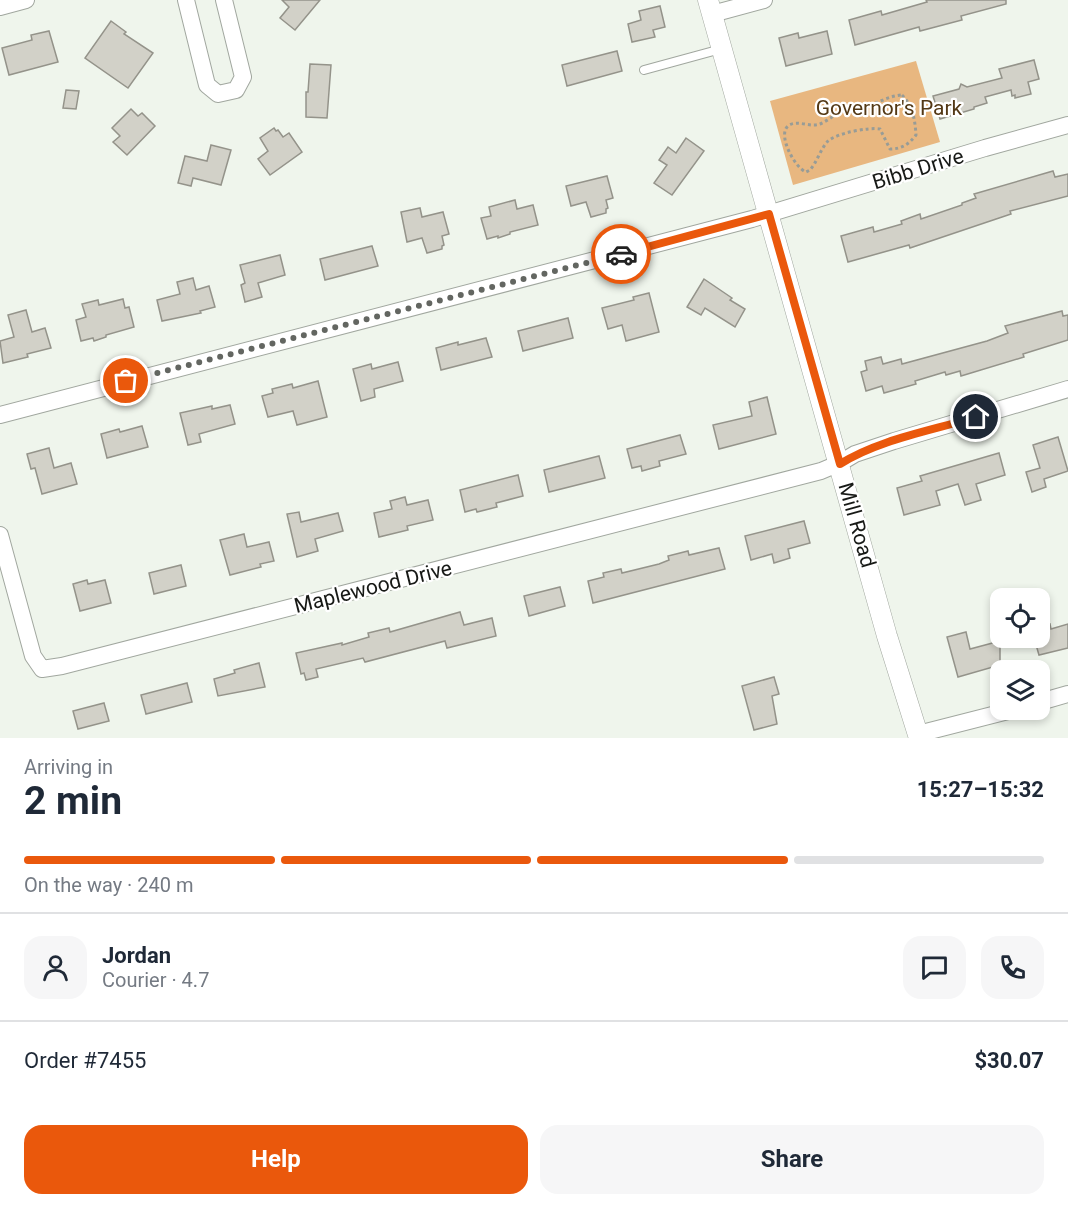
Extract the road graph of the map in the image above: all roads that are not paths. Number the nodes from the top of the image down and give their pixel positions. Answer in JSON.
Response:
{"nodes":[{"id":1,"x":26,"y":0,"type":"edge"},
{"id":2,"x":186,"y":0,"type":"edge"},
{"id":3,"x":224,"y":0,"type":"edge"},
{"id":4,"x":764,"y":0,"type":"edge"},
{"id":5,"x":0,"y":7,"type":"edge"},
{"id":6,"x":710,"y":7,"type":"edge"},
{"id":7,"x":721,"y":49,"type":"junction"},
{"id":8,"x":644,"y":70,"type":"dead end"},
{"id":9,"x":1068,"y":125,"type":"edge"},
{"id":10,"x":769,"y":214,"type":"junction"},
{"id":11,"x":1068,"y":389,"type":"edge"},
{"id":12,"x":0,"y":415,"type":"edge"},
{"id":13,"x":840,"y":464,"type":"junction"},
{"id":14,"x":0,"y":535,"type":"edge"},
{"id":15,"x":1068,"y":694,"type":"edge"},
{"id":16,"x":1050,"y":699,"type":"edge"},
{"id":17,"x":990,"y":716,"type":"edge"},
{"id":18,"x":919,"y":736,"type":"edge"}],
"edges":[{"from":1,"to":5,"type":"street"},
{"from":2,"to":3,"type":"street"},
{"from":4,"to":6,"type":"street"},
{"from":6,"to":7,"type":"street","name":"Mill Road"},
{"from":7,"to":8,"type":"lane"},
{"from":7,"to":10,"type":"street","name":"Mill Road"},
{"from":9,"to":10,"type":"street","name":"Bibb Drive"},
{"from":10,"to":12,"type":"street","name":"Bibb Drive"},
{"from":10,"to":13,"type":"street","name":"Mill Road"},
{"from":11,"to":13,"type":"street"},
{"from":13,"to":14,"type":"street","name":"Maplewood Drive"},
{"from":13,"to":18,"type":"street","name":"Mill Road"},
{"from":15,"to":16,"type":"street"},
{"from":17,"to":18,"type":"street"}]}
